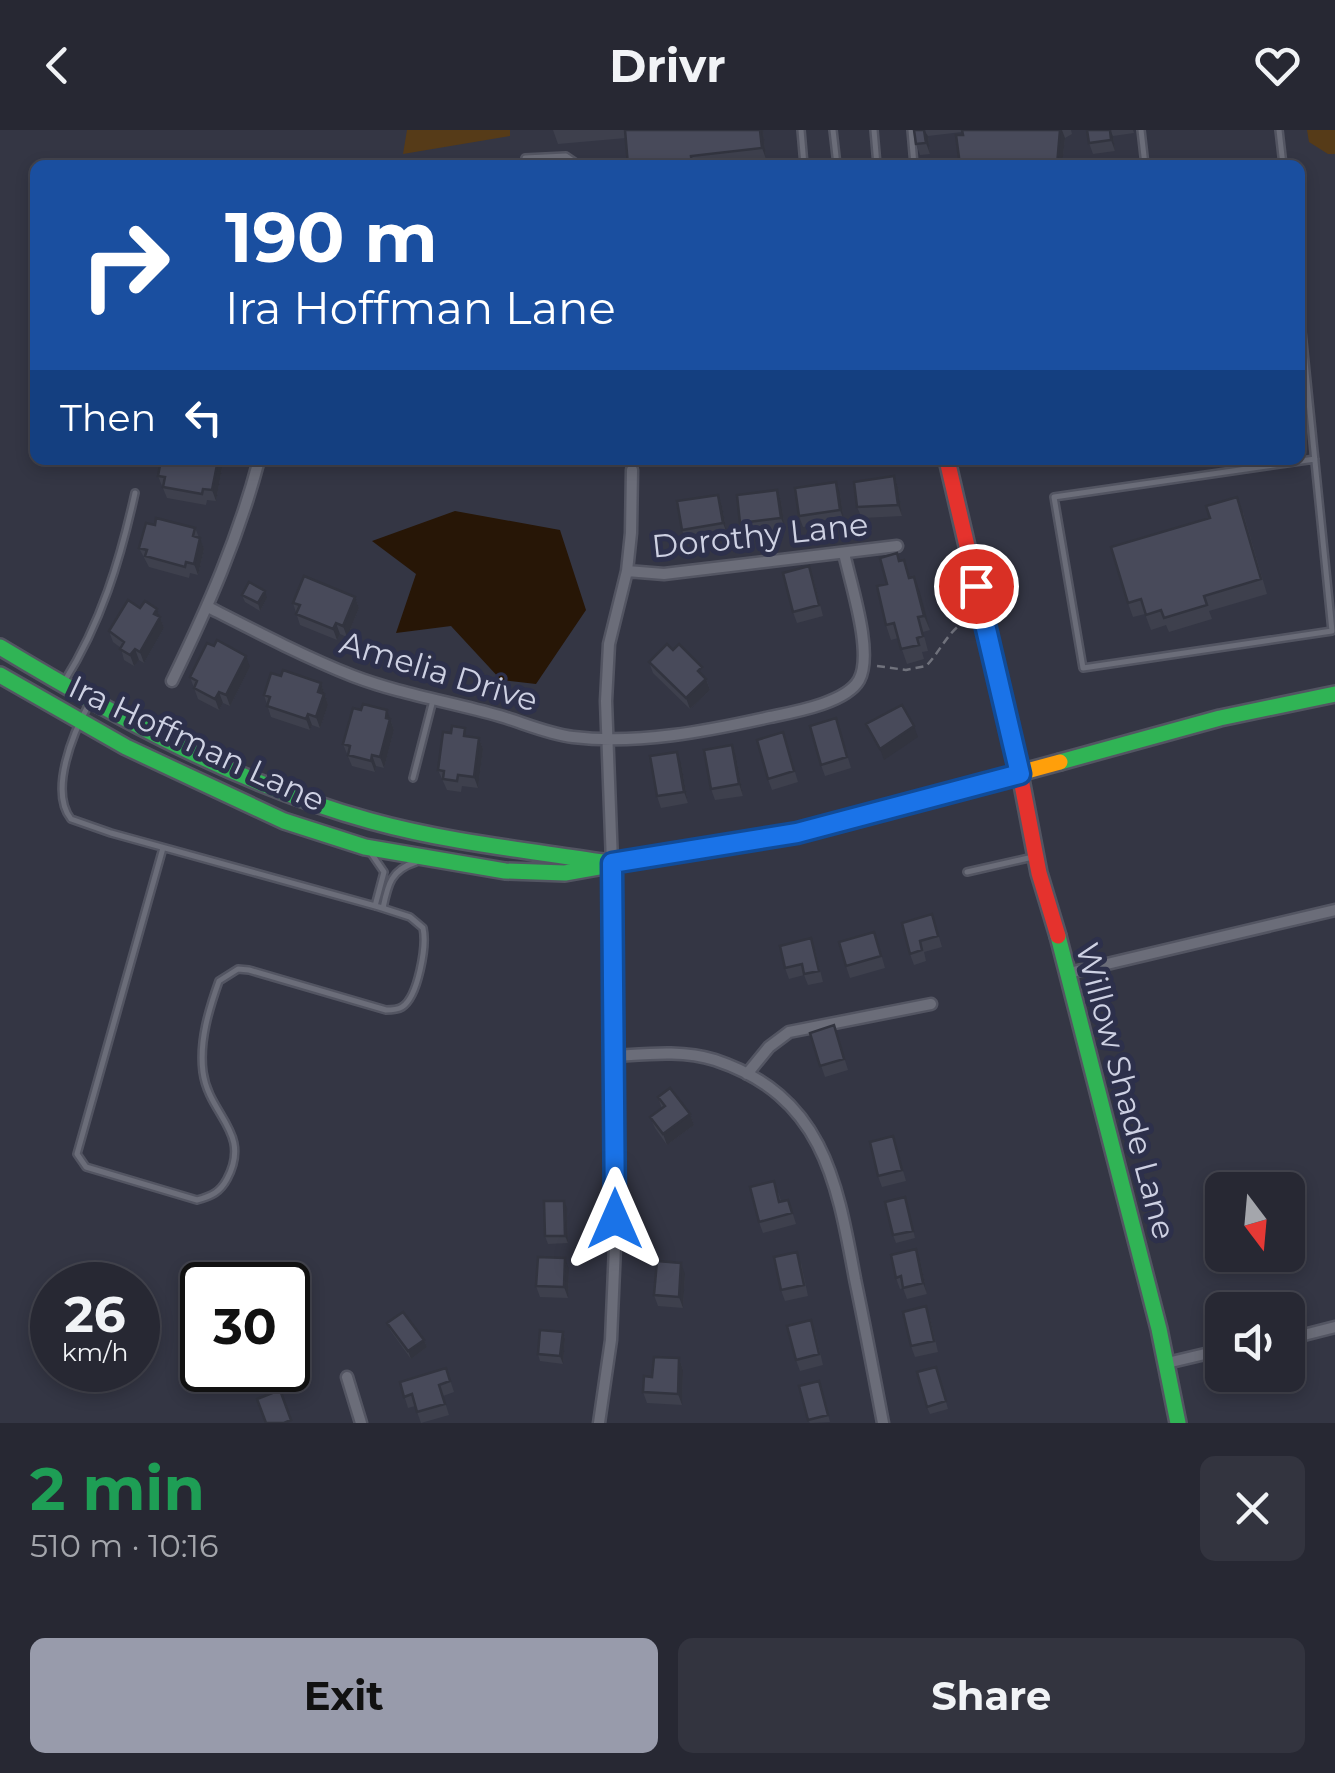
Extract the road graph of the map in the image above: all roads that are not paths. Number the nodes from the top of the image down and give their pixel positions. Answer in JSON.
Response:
{"nodes":[{"id":1,"x":801,"y":130,"type":"edge"},
{"id":2,"x":834,"y":130,"type":"edge"},
{"id":3,"x":874,"y":130,"type":"edge"},
{"id":4,"x":910,"y":130,"type":"edge"},
{"id":5,"x":1141,"y":130,"type":"edge"},
{"id":6,"x":1279,"y":130,"type":"edge"},
{"id":7,"x":533,"y":160,"type":"edge"},
{"id":8,"x":572,"y":160,"type":"edge"},
{"id":9,"x":804,"y":160,"type":"edge"},
{"id":10,"x":837,"y":160,"type":"edge"},
{"id":11,"x":877,"y":160,"type":"edge"},
{"id":12,"x":913,"y":160,"type":"edge"},
{"id":13,"x":1145,"y":160,"type":"edge"},
{"id":14,"x":1282,"y":160,"type":"edge"},
{"id":15,"x":1305,"y":378,"type":"edge"},
{"id":16,"x":1315,"y":460,"type":"junction"},
{"id":17,"x":1305,"y":461,"type":"edge"},
{"id":18,"x":258,"y":465,"type":"edge"},
{"id":19,"x":948,"y":465,"type":"edge"},
{"id":20,"x":1280,"y":465,"type":"edge"},
{"id":21,"x":632,"y":470,"type":"dead end"},
{"id":22,"x":135,"y":493,"type":"dead end"},
{"id":23,"x":897,"y":546,"type":"dead end"},
{"id":24,"x":844,"y":552,"type":"junction"},
{"id":25,"x":627,"y":571,"type":"junction"},
{"id":26,"x":208,"y":608,"type":"junction"},
{"id":27,"x":0,"y":647,"type":"edge"},
{"id":28,"x":0,"y":674,"type":"edge"},
{"id":29,"x":172,"y":681,"type":"dead end"},
{"id":30,"x":62,"y":685,"type":"junction"},
{"id":31,"x":1334,"y":694,"type":"edge"},
{"id":32,"x":433,"y":700,"type":"junction"},
{"id":33,"x":90,"y":702,"type":"junction"},
{"id":34,"x":80,"y":719,"type":"junction"},
{"id":35,"x":606,"y":740,"type":"junction"},
{"id":36,"x":1020,"y":774,"type":"junction"},
{"id":37,"x":413,"y":778,"type":"dead end"},
{"id":38,"x":365,"y":847,"type":"junction"},
{"id":39,"x":163,"y":848,"type":"junction"},
{"id":40,"x":1036,"y":856,"type":"junction"},
{"id":41,"x":427,"y":858,"type":"junction"},
{"id":42,"x":612,"y":863,"type":"junction"},
{"id":43,"x":967,"y":872,"type":"dead end"},
{"id":44,"x":376,"y":906,"type":"junction"},
{"id":45,"x":384,"y":908,"type":"junction"},
{"id":46,"x":1335,"y":910,"type":"edge"},
{"id":47,"x":1069,"y":973,"type":"junction"},
{"id":48,"x":930,"y":1004,"type":"dead end"},
{"id":49,"x":615,"y":1056,"type":"junction"},
{"id":50,"x":747,"y":1074,"type":"junction"},
{"id":51,"x":1335,"y":1326,"type":"edge"},
{"id":52,"x":1305,"y":1336,"type":"edge"},
{"id":53,"x":1205,"y":1354,"type":"edge"},
{"id":54,"x":1167,"y":1364,"type":"junction"},
{"id":55,"x":347,"y":1377,"type":"dead end"},
{"id":56,"x":361,"y":1423,"type":"edge"},
{"id":57,"x":599,"y":1423,"type":"edge"},
{"id":58,"x":883,"y":1423,"type":"edge"},
{"id":59,"x":1178,"y":1423,"type":"edge"}],
"edges":[{"from":1,"to":9,"type":"lane"},
{"from":2,"to":10,"type":"lane"},
{"from":3,"to":11,"type":"lane"},
{"from":4,"to":12,"type":"lane"},
{"from":5,"to":13,"type":"lane"},
{"from":6,"to":14,"type":"lane"},
{"from":7,"to":8,"type":"lane"},
{"from":15,"to":16,"type":"lane"},
{"from":16,"to":17,"type":"lane"},
{"from":16,"to":20,"type":"lane"},
{"from":18,"to":26,"type":"street"},
{"from":19,"to":36,"type":"main road","name":"Willow Shade Lane"},
{"from":21,"to":25,"type":"street"},
{"from":22,"to":30,"type":"lane"},
{"from":23,"to":24,"type":"street","name":"Dorothy Lane"},
{"from":24,"to":25,"type":"street","name":"Dorothy Lane"},
{"from":24,"to":35,"type":"street","name":"Amelia Drive"},
{"from":25,"to":35,"type":"street"},
{"from":26,"to":29,"type":"street"},
{"from":26,"to":32,"type":"street","name":"Amelia Drive"},
{"from":27,"to":30,"type":"main road","name":"Ira Hoffman Lane"},
{"from":28,"to":34,"type":"main road","name":"Ira Hoffman Lane"},
{"from":30,"to":33,"type":"main road","name":"Ira Hoffman Lane"},
{"from":31,"to":36,"type":"main road","name":"Ira Hoffman Lane"},
{"from":32,"to":35,"type":"street","name":"Amelia Drive"},
{"from":32,"to":37,"type":"lane"},
{"from":33,"to":34,"type":"lane"},
{"from":33,"to":42,"type":"main road","name":"Ira Hoffman Lane"},
{"from":34,"to":38,"type":"main road","name":"Ira Hoffman Lane"},
{"from":34,"to":39,"type":"lane"},
{"from":35,"to":42,"type":"street"},
{"from":36,"to":40,"type":"main road","name":"Willow Shade Lane"},
{"from":36,"to":42,"type":"main road","name":"Ira Hoffman Lane"},
{"from":38,"to":41,"type":"main road","name":"Ira Hoffman Lane"},
{"from":38,"to":44,"type":"lane"},
{"from":39,"to":44,"type":"lane"},
{"from":39,"to":45,"type":"lane"},
{"from":40,"to":43,"type":"lane"},
{"from":40,"to":47,"type":"main road","name":"Willow Shade Lane"},
{"from":41,"to":42,"type":"main road","name":"Ira Hoffman Lane"},
{"from":41,"to":45,"type":"lane"},
{"from":42,"to":49,"type":"street"},
{"from":44,"to":45,"type":"lane"},
{"from":46,"to":47,"type":"street"},
{"from":47,"to":54,"type":"main road","name":"Willow Shade Lane"},
{"from":48,"to":50,"type":"street"},
{"from":49,"to":50,"type":"street"},
{"from":49,"to":57,"type":"street"},
{"from":50,"to":58,"type":"street"},
{"from":51,"to":52,"type":"street"},
{"from":53,"to":54,"type":"street"},
{"from":54,"to":59,"type":"main road","name":"Willow Shade Lane"},
{"from":55,"to":56,"type":"street"}]}
